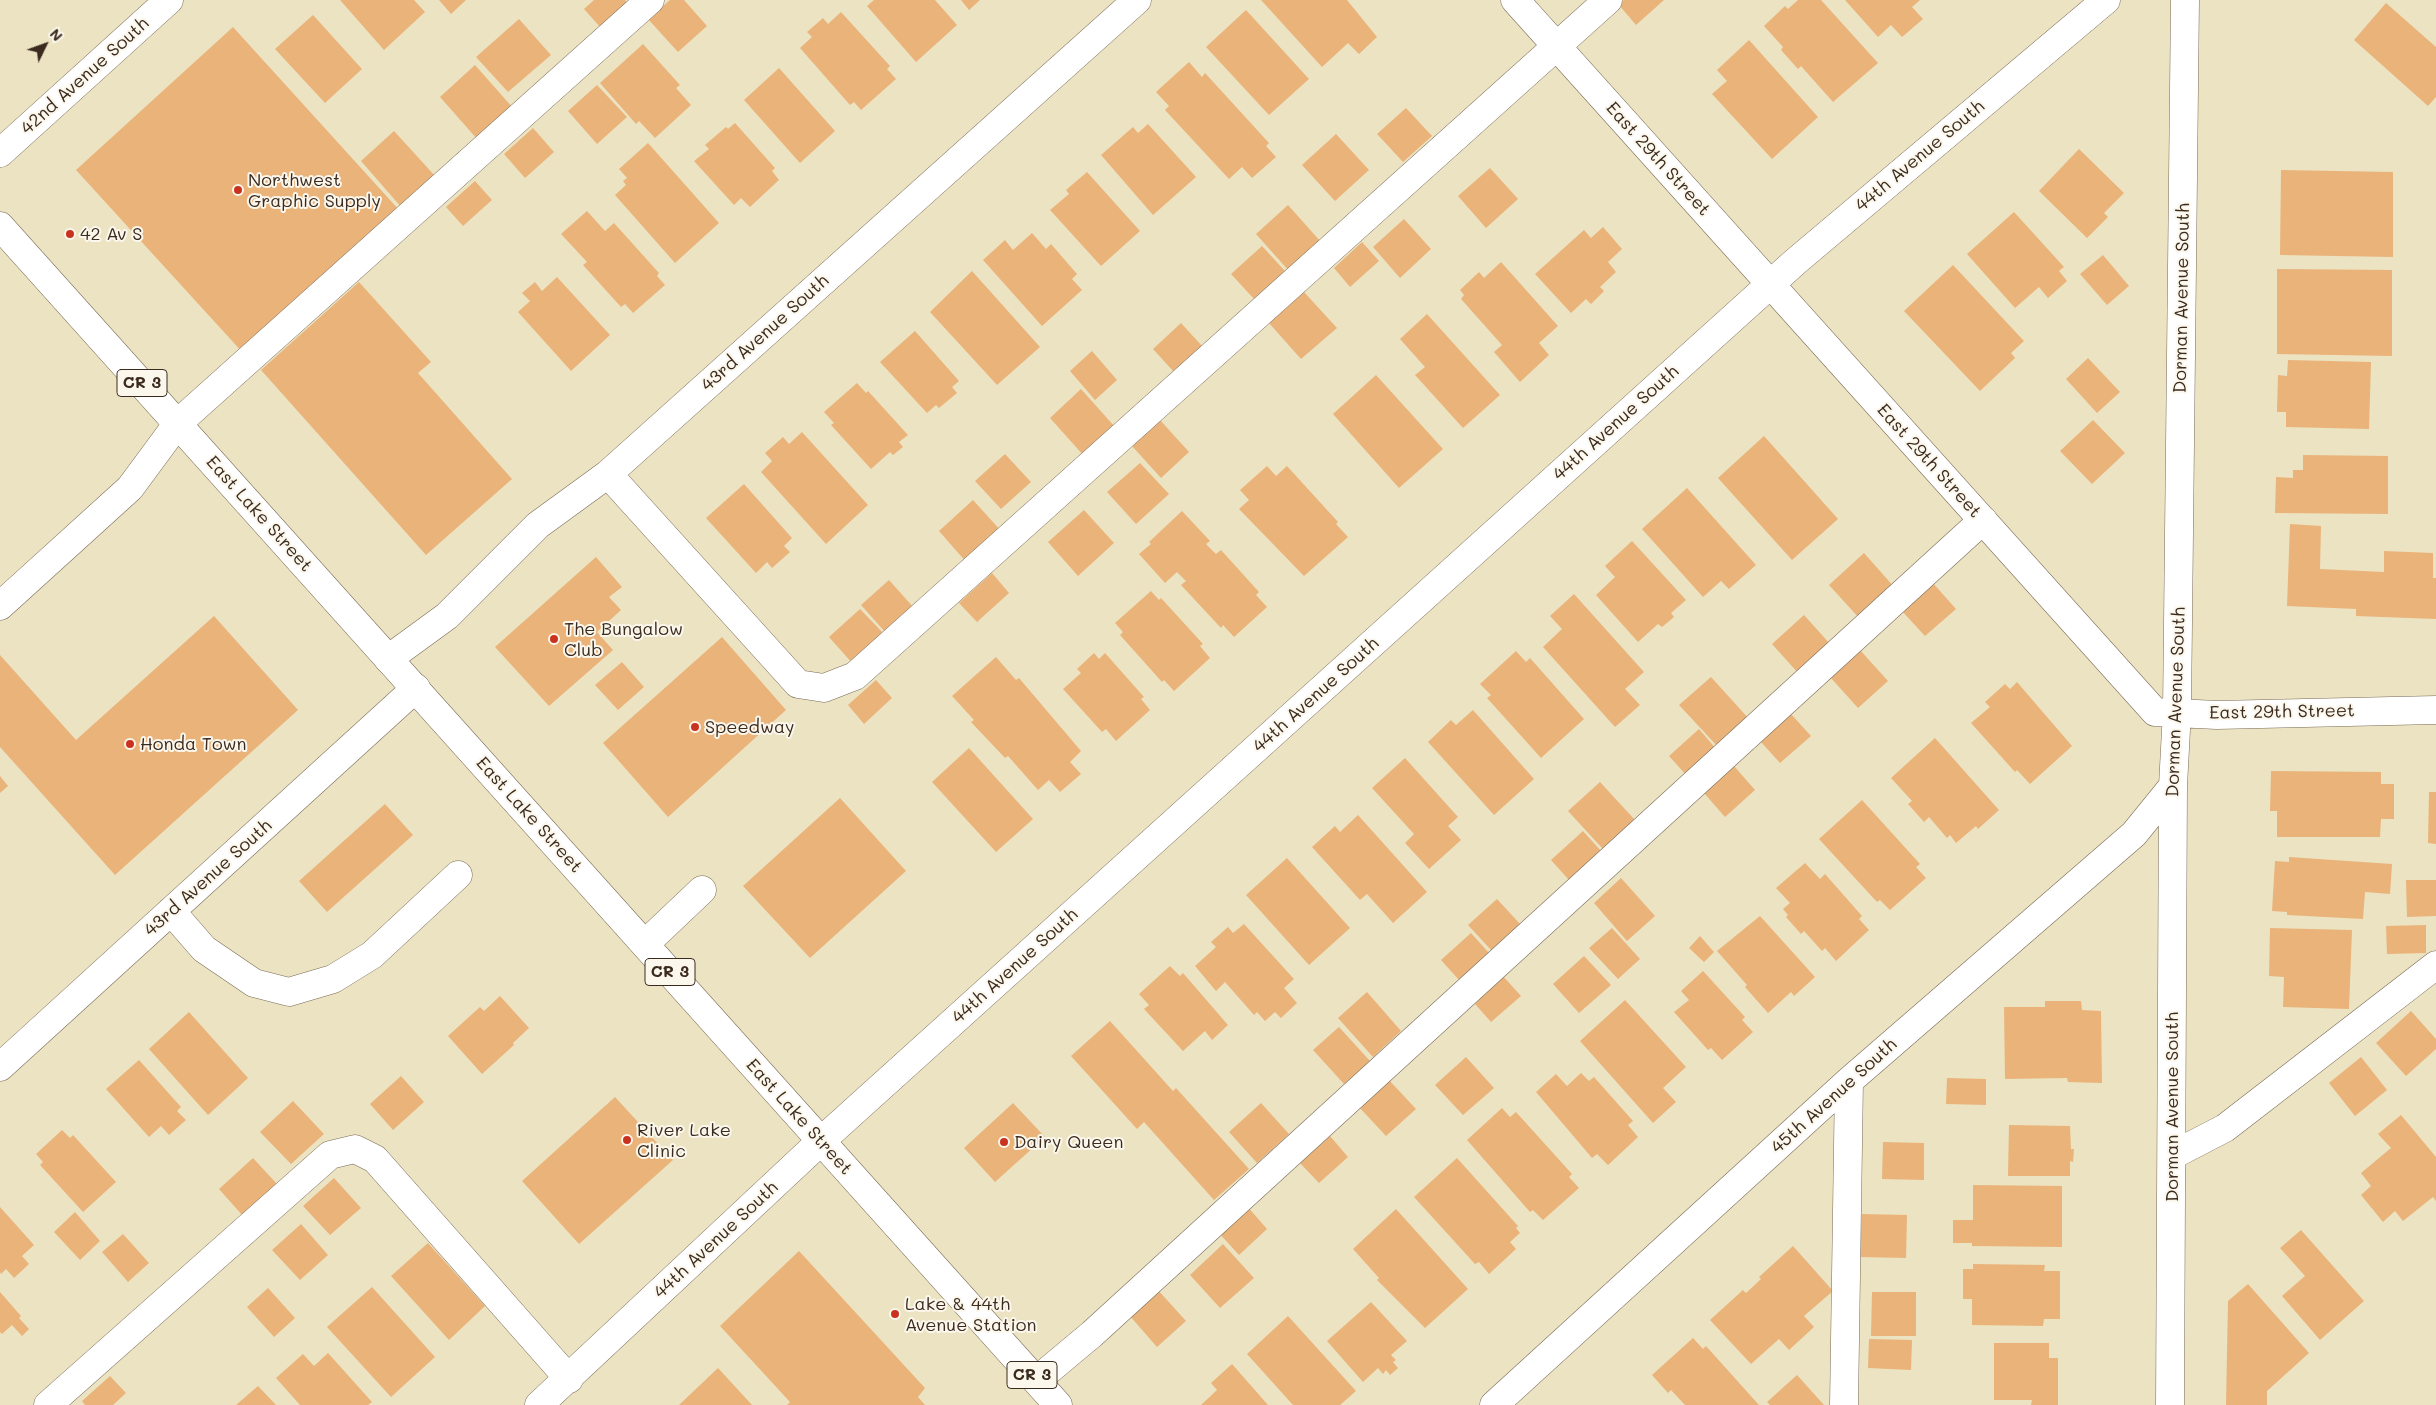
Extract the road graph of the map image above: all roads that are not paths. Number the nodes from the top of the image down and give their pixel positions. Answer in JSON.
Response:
{"nodes":[{"id":1,"x":169,"y":0,"type":"edge"},
{"id":2,"x":650,"y":0,"type":"edge"},
{"id":3,"x":1137,"y":0,"type":"edge"},
{"id":4,"x":1515,"y":0,"type":"edge"},
{"id":5,"x":1608,"y":0,"type":"edge"},
{"id":6,"x":2106,"y":0,"type":"edge"},
{"id":7,"x":2185,"y":0,"type":"edge"},
{"id":8,"x":1557,"y":46,"type":"junction"},
{"id":9,"x":0,"y":152,"type":"edge"},
{"id":10,"x":0,"y":226,"type":"edge"},
{"id":11,"x":1770,"y":284,"type":"junction"},
{"id":12,"x":178,"y":423,"type":"junction"},
{"id":13,"x":608,"y":474,"type":"junction"},
{"id":14,"x":1982,"y":520,"type":"junction"},
{"id":15,"x":0,"y":606,"type":"edge"},
{"id":16,"x":388,"y":659,"type":"junction"},
{"id":17,"x":416,"y":688,"type":"junction"},
{"id":18,"x":2436,"y":710,"type":"edge"},
{"id":19,"x":2177,"y":711,"type":"junction"},
{"id":20,"x":2173,"y":786,"type":"junction"},
{"id":21,"x":458,"y":875,"type":"dead end"},
{"id":22,"x":702,"y":890,"type":"dead end"},
{"id":23,"x":171,"y":911,"type":"junction"},
{"id":24,"x":644,"y":944,"type":"junction"},
{"id":25,"x":2436,"y":965,"type":"edge"},
{"id":26,"x":0,"y":1068,"type":"edge"},
{"id":27,"x":1849,"y":1082,"type":"junction"},
{"id":28,"x":821,"y":1142,"type":"junction"},
{"id":29,"x":2172,"y":1155,"type":"junction"},
{"id":30,"x":568,"y":1379,"type":"junction"},
{"id":31,"x":1037,"y":1380,"type":"junction"},
{"id":32,"x":1501,"y":1403,"type":"edge"},
{"id":33,"x":48,"y":1405,"type":"edge"},
{"id":34,"x":539,"y":1405,"type":"edge"},
{"id":35,"x":1058,"y":1405,"type":"edge"},
{"id":36,"x":1844,"y":1405,"type":"edge"},
{"id":37,"x":2170,"y":1405,"type":"edge"}],
"edges":[{"from":1,"to":9,"type":"street","name":"42nd Avenue South"},
{"from":2,"to":12,"type":"street"},
{"from":3,"to":13,"type":"street","name":"43rd Avenue South"},
{"from":4,"to":8,"type":"street","name":"East 29th Street"},
{"from":5,"to":8,"type":"street"},
{"from":6,"to":11,"type":"street","name":"44th Avenue South"},
{"from":7,"to":19,"type":"street","name":"Dorman Avenue South"},
{"from":8,"to":11,"type":"street","name":"East 29th Street"},
{"from":8,"to":13,"type":"street"},
{"from":10,"to":12,"type":"street","name":"East Lake Street","number":"CR 3"},
{"from":11,"to":14,"type":"street","name":"East 29th Street"},
{"from":11,"to":28,"type":"street","name":"44th Avenue South"},
{"from":12,"to":15,"type":"street"},
{"from":12,"to":16,"type":"street","name":"East Lake Street","number":"CR 3"},
{"from":13,"to":16,"type":"street","name":"43rd Avenue South"},
{"from":14,"to":19,"type":"street","name":"East 29th Street"},
{"from":14,"to":31,"type":"street"},
{"from":16,"to":17,"type":"street","name":"East Lake Street","number":"CR 3"},
{"from":17,"to":23,"type":"street","name":"43rd Avenue South"},
{"from":17,"to":24,"type":"street","name":"East Lake Street","number":"CR 3"},
{"from":18,"to":19,"type":"street","name":"East 29th Street"},
{"from":19,"to":20,"type":"street","name":"Dorman Avenue South"},
{"from":20,"to":27,"type":"street","name":"45th Avenue South"},
{"from":20,"to":29,"type":"street","name":"Dorman Avenue South"},
{"from":21,"to":23,"type":"street"},
{"from":22,"to":24,"type":"street"},
{"from":23,"to":26,"type":"street","name":"43rd Avenue South"},
{"from":24,"to":28,"type":"street","name":"East Lake Street","number":"CR 3"},
{"from":25,"to":29,"type":"street"},
{"from":27,"to":32,"type":"street","name":"45th Avenue South"},
{"from":27,"to":36,"type":"street"},
{"from":28,"to":30,"type":"street","name":"44th Avenue South"},
{"from":28,"to":31,"type":"street","name":"East Lake Street","number":"CR 3"},
{"from":29,"to":37,"type":"street","name":"Dorman Avenue South"},
{"from":30,"to":33,"type":"street"},
{"from":30,"to":34,"type":"street","name":"44th Avenue South"},
{"from":31,"to":35,"type":"street","name":"East Lake Street","number":"CR 3"}]}
